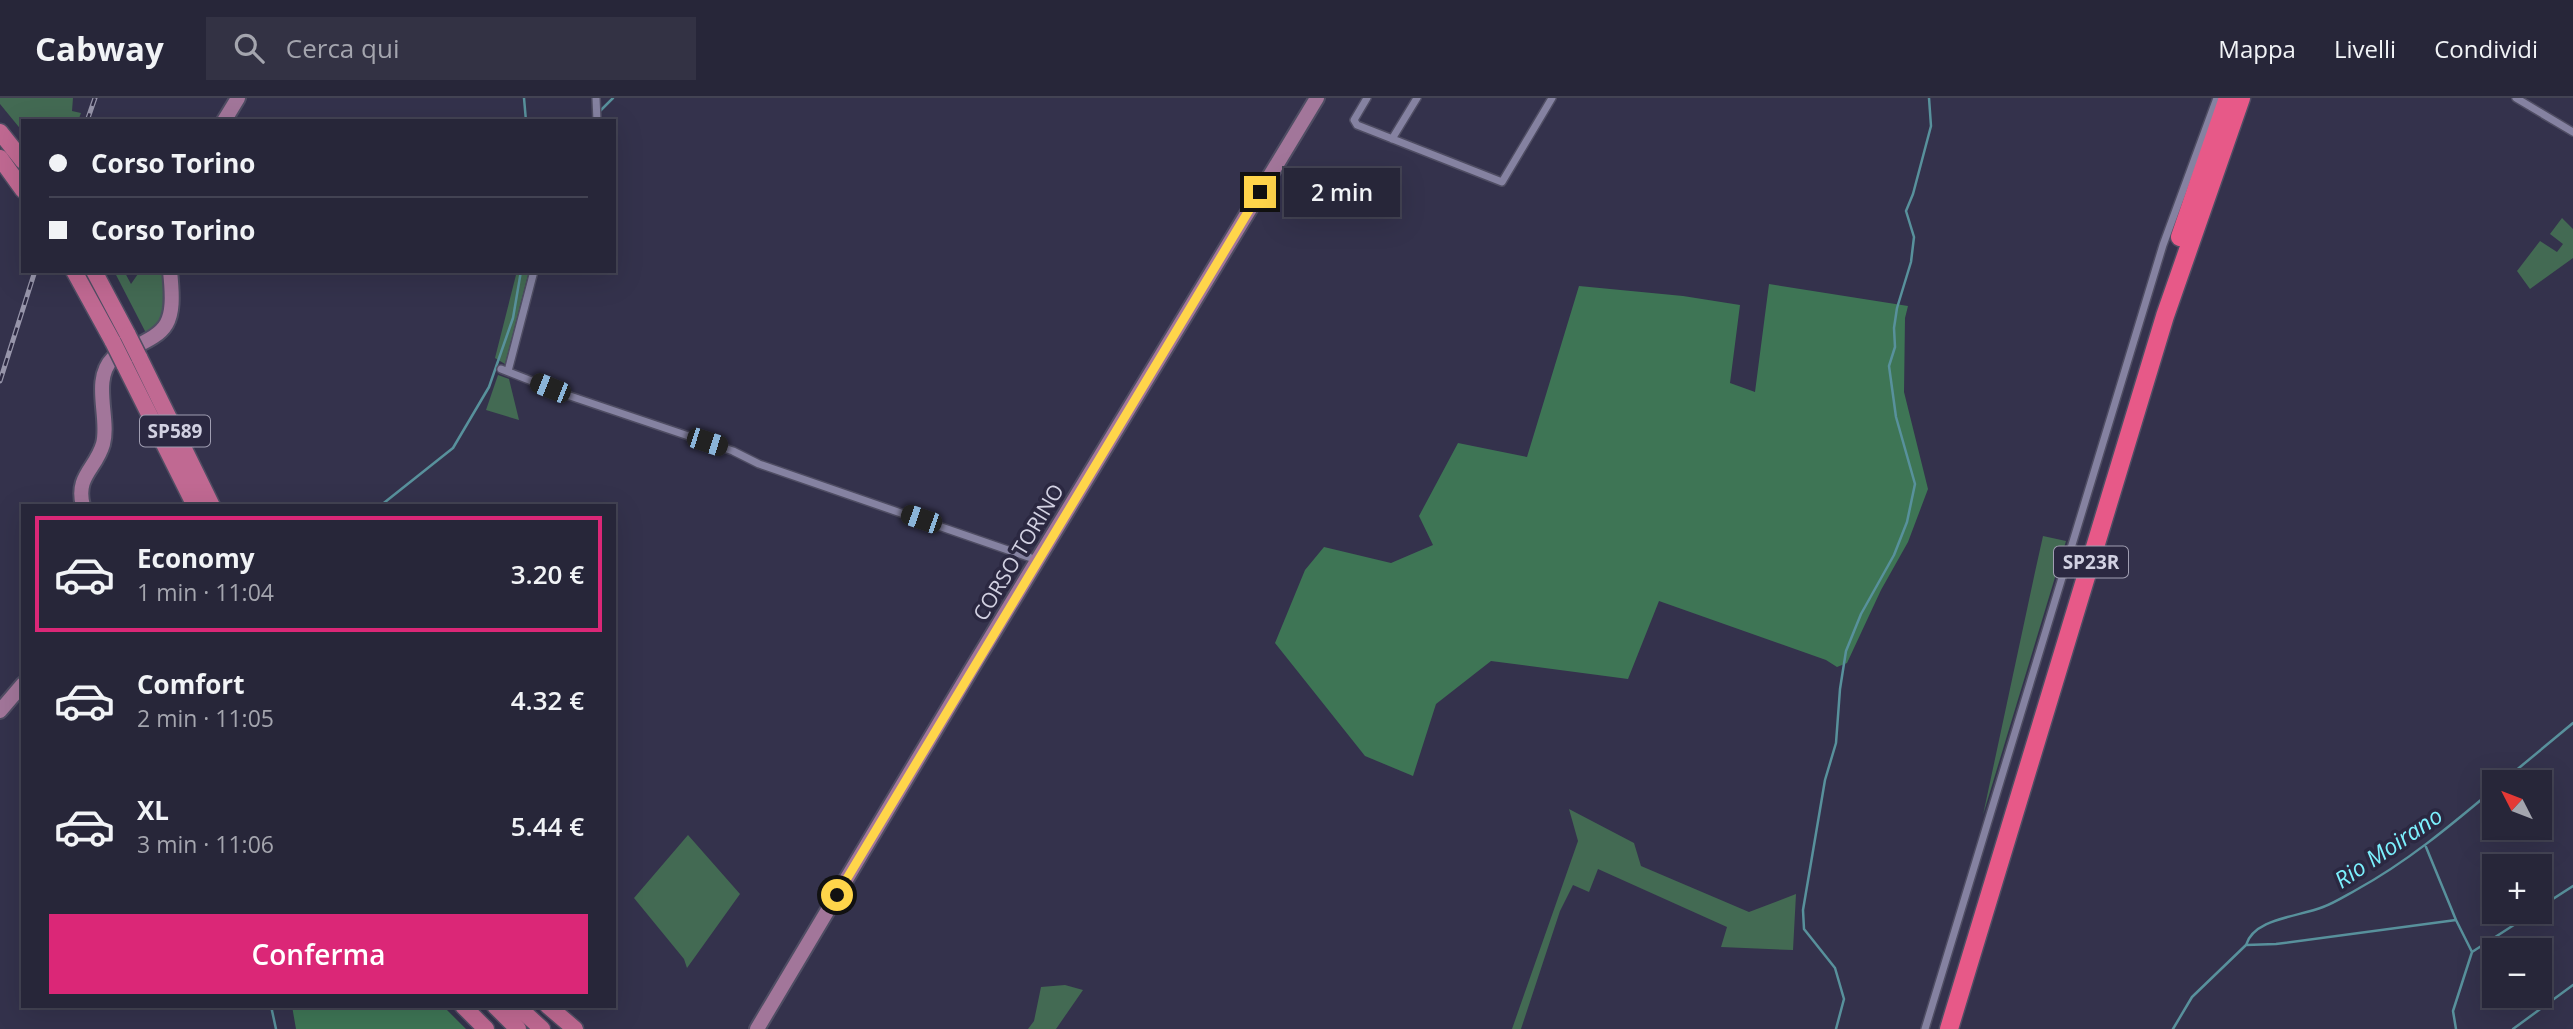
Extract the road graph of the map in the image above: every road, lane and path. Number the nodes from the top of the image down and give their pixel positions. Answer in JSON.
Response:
{"nodes":[{"id":1,"x":238,"y":98,"type":"edge"},
{"id":2,"x":596,"y":98,"type":"edge"},
{"id":3,"x":1317,"y":98,"type":"edge"},
{"id":4,"x":1367,"y":98,"type":"edge"},
{"id":5,"x":1417,"y":98,"type":"edge"},
{"id":6,"x":1552,"y":98,"type":"edge"},
{"id":7,"x":2217,"y":98,"type":"edge"},
{"id":8,"x":2228,"y":98,"type":"edge"},
{"id":9,"x":2241,"y":98,"type":"edge"},
{"id":10,"x":2516,"y":98,"type":"edge"},
{"id":11,"x":226,"y":119,"type":"edge"},
{"id":12,"x":598,"y":119,"type":"edge"},
{"id":13,"x":0,"y":132,"type":"edge"},
{"id":14,"x":2573,"y":132,"type":"edge"},
{"id":15,"x":1392,"y":139,"type":"junction"},
{"id":16,"x":0,"y":158,"type":"edge"},
{"id":17,"x":21,"y":158,"type":"edge"},
{"id":18,"x":21,"y":187,"type":"edge"},
{"id":19,"x":75,"y":273,"type":"edge"},
{"id":20,"x":95,"y":273,"type":"edge"},
{"id":21,"x":170,"y":273,"type":"edge"},
{"id":22,"x":533,"y":273,"type":"edge"},
{"id":23,"x":120,"y":338,"type":"junction"},
{"id":24,"x":132,"y":360,"type":"junction"},
{"id":25,"x":82,"y":504,"type":"edge"},
{"id":26,"x":194,"y":504,"type":"edge"},
{"id":27,"x":211,"y":504,"type":"edge"},
{"id":28,"x":1037,"y":560,"type":"junction"},
{"id":29,"x":21,"y":686,"type":"edge"},
{"id":30,"x":0,"y":710,"type":"edge"},
{"id":31,"x":465,"y":1008,"type":"edge"},
{"id":32,"x":497,"y":1008,"type":"edge"},
{"id":33,"x":519,"y":1008,"type":"edge"},
{"id":34,"x":550,"y":1008,"type":"edge"},
{"id":35,"x":486,"y":1029,"type":"edge"},
{"id":36,"x":518,"y":1029,"type":"edge"},
{"id":37,"x":542,"y":1029,"type":"edge"},
{"id":38,"x":575,"y":1029,"type":"edge"},
{"id":39,"x":757,"y":1029,"type":"edge"},
{"id":40,"x":1925,"y":1029,"type":"edge"},
{"id":41,"x":1937,"y":1029,"type":"edge"},
{"id":42,"x":1949,"y":1029,"type":"edge"}],
"edges":[{"from":1,"to":11,"type":"main road"},
{"from":2,"to":12,"type":"street"},
{"from":3,"to":28,"type":"main road","name":"CORSO TORINO"},
{"from":4,"to":15,"type":"street"},
{"from":5,"to":15,"type":"street"},
{"from":6,"to":15,"type":"street"},
{"from":7,"to":40,"type":"street"},
{"from":8,"to":41,"type":"highway","number":"SP23R"},
{"from":9,"to":42,"type":"highway","number":"SP23R"},
{"from":10,"to":14,"type":"street"},
{"from":13,"to":17,"type":"main road"},
{"from":16,"to":18,"type":"main road"},
{"from":19,"to":23,"type":"main road","number":"SP589"},
{"from":20,"to":23,"type":"main road","number":"SP589"},
{"from":21,"to":25,"type":"main road"},
{"from":22,"to":28,"type":"street"},
{"from":23,"to":24,"type":"main road","number":"SP589","bridge":true},
{"from":24,"to":26,"type":"main road","number":"SP589"},
{"from":24,"to":27,"type":"main road","number":"SP589"},
{"from":28,"to":39,"type":"main road","name":"CORSO TORINO"},
{"from":29,"to":30,"type":"main road"},
{"from":31,"to":35,"type":"main road"},
{"from":32,"to":36,"type":"main road"},
{"from":33,"to":37,"type":"main road"},
{"from":34,"to":38,"type":"main road"}]}
